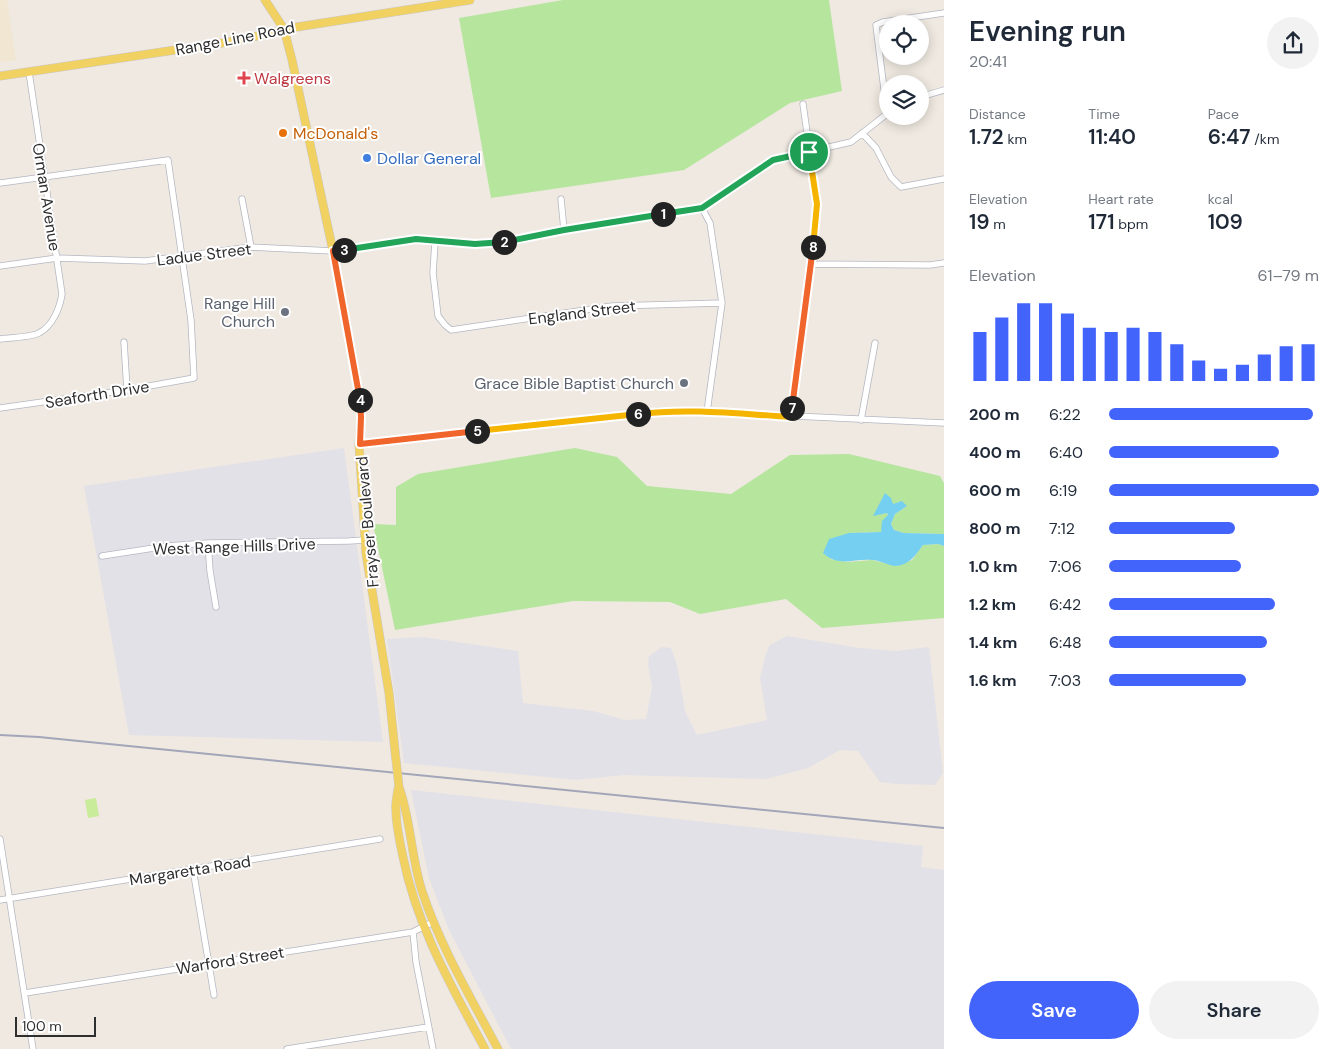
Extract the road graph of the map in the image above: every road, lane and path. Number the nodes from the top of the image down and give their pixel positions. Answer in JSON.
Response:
{"nodes":[{"id":1,"x":265,"y":0,"type":"edge"},
{"id":2,"x":470,"y":0,"type":"edge"},
{"id":3,"x":944,"y":13,"type":"edge"},
{"id":4,"x":284,"y":29,"type":"junction"},
{"id":5,"x":29,"y":72,"type":"junction"},
{"id":6,"x":882,"y":75,"type":"edge"},
{"id":7,"x":0,"y":76,"type":"edge"},
{"id":8,"x":944,"y":90,"type":"edge"},
{"id":9,"x":929,"y":94,"type":"edge"},
{"id":10,"x":803,"y":104,"type":"dead end"},
{"id":11,"x":879,"y":119,"type":"edge"},
{"id":12,"x":862,"y":133,"type":"junction"},
{"id":13,"x":809,"y":152,"type":"junction"},
{"id":14,"x":44,"y":177,"type":"junction"},
{"id":15,"x":944,"y":179,"type":"edge"},
{"id":16,"x":0,"y":184,"type":"edge"},
{"id":17,"x":562,"y":199,"type":"dead end"},
{"id":18,"x":242,"y":200,"type":"dead end"},
{"id":19,"x":702,"y":208,"type":"junction"},
{"id":20,"x":564,"y":230,"type":"junction"},
{"id":21,"x":435,"y":242,"type":"junction"},
{"id":22,"x":251,"y":247,"type":"junction"},
{"id":23,"x":333,"y":251,"type":"junction"},
{"id":24,"x":182,"y":257,"type":"junction"},
{"id":25,"x":56,"y":258,"type":"junction"},
{"id":26,"x":944,"y":263,"type":"edge"},
{"id":27,"x":811,"y":264,"type":"junction"},
{"id":28,"x":0,"y":266,"type":"edge"},
{"id":29,"x":722,"y":302,"type":"junction"},
{"id":30,"x":0,"y":339,"type":"edge"},
{"id":31,"x":124,"y":342,"type":"dead end"},
{"id":32,"x":875,"y":343,"type":"dead end"},
{"id":33,"x":128,"y":390,"type":"junction"},
{"id":34,"x":0,"y":408,"type":"edge"},
{"id":35,"x":707,"y":412,"type":"junction"},
{"id":36,"x":791,"y":417,"type":"junction"},
{"id":37,"x":861,"y":420,"type":"junction"},
{"id":38,"x":944,"y":423,"type":"edge"},
{"id":39,"x":360,"y":444,"type":"junction"},
{"id":40,"x":365,"y":540,"type":"junction"},
{"id":41,"x":208,"y":543,"type":"junction"},
{"id":42,"x":102,"y":556,"type":"dead end"},
{"id":43,"x":216,"y":608,"type":"dead end"},
{"id":44,"x":398,"y":787,"type":"junction"},
{"id":45,"x":0,"y":839,"type":"edge"},
{"id":46,"x":380,"y":839,"type":"dead end"},
{"id":47,"x":193,"y":869,"type":"junction"},
{"id":48,"x":10,"y":899,"type":"junction"},
{"id":49,"x":0,"y":900,"type":"edge"},
{"id":50,"x":433,"y":922,"type":"junction"},
{"id":51,"x":423,"y":927,"type":"junction"},
{"id":52,"x":413,"y":932,"type":"junction"},
{"id":53,"x":209,"y":964,"type":"junction"},
{"id":54,"x":25,"y":993,"type":"junction"},
{"id":55,"x":214,"y":995,"type":"dead end"},
{"id":56,"x":428,"y":1027,"type":"junction"},
{"id":57,"x":33,"y":1049,"type":"edge"},
{"id":58,"x":287,"y":1049,"type":"edge"},
{"id":59,"x":433,"y":1049,"type":"edge"},
{"id":60,"x":485,"y":1049,"type":"edge"},
{"id":61,"x":498,"y":1049,"type":"edge"}],
"edges":[{"from":1,"to":4,"type":"main road","name":"Frayser Boulevard"},
{"from":2,"to":4,"type":"main road","name":"Range Line Road"},
{"from":3,"to":6,"type":"street"},
{"from":4,"to":5,"type":"main road","name":"Range Line Road"},
{"from":4,"to":23,"type":"main road","name":"Frayser Boulevard"},
{"from":5,"to":7,"type":"main road","name":"Range Line Road"},
{"from":5,"to":14,"type":"street","name":"Orman Avenue"},
{"from":8,"to":9,"type":"street"},
{"from":10,"to":13,"type":"street"},
{"from":11,"to":12,"type":"street","name":"Ladue Street"},
{"from":12,"to":13,"type":"street","name":"Ladue Street"},
{"from":12,"to":15,"type":"street"},
{"from":13,"to":19,"type":"street","name":"Ladue Street"},
{"from":13,"to":27,"type":"street"},
{"from":14,"to":16,"type":"street"},
{"from":14,"to":24,"type":"street"},
{"from":14,"to":25,"type":"street","name":"Orman Avenue"},
{"from":17,"to":20,"type":"street"},
{"from":18,"to":22,"type":"street"},
{"from":19,"to":20,"type":"street","name":"Ladue Street"},
{"from":19,"to":29,"type":"street"},
{"from":20,"to":21,"type":"street","name":"Ladue Street"},
{"from":21,"to":23,"type":"street","name":"Ladue Street"},
{"from":21,"to":29,"type":"street","name":"England Street"},
{"from":22,"to":23,"type":"street","name":"Ladue Street"},
{"from":22,"to":24,"type":"street","name":"Ladue Street"},
{"from":23,"to":39,"type":"main road","name":"Frayser Boulevard"},
{"from":24,"to":25,"type":"street","name":"Ladue Street"},
{"from":24,"to":33,"type":"street","name":"Seaforth Drive"},
{"from":25,"to":28,"type":"street","name":"Ladue Street"},
{"from":25,"to":30,"type":"street","name":"Orman Avenue"},
{"from":26,"to":27,"type":"street"},
{"from":27,"to":36,"type":"street"},
{"from":29,"to":35,"type":"street"},
{"from":31,"to":33,"type":"street"},
{"from":32,"to":37,"type":"street"},
{"from":33,"to":34,"type":"street","name":"Seaforth Drive"},
{"from":35,"to":36,"type":"street"},
{"from":35,"to":39,"type":"street"},
{"from":36,"to":37,"type":"street"},
{"from":37,"to":38,"type":"street"},
{"from":39,"to":40,"type":"main road","name":"Frayser Boulevard"},
{"from":40,"to":41,"type":"street","name":"West Range Hills Drive"},
{"from":40,"to":44,"type":"main road","name":"Frayser Boulevard","bridge":true},
{"from":41,"to":42,"type":"street","name":"West Range Hills Drive"},
{"from":41,"to":43,"type":"street"},
{"from":44,"to":50,"type":"main road"},
{"from":44,"to":51,"type":"main road"},
{"from":45,"to":48,"type":"street"},
{"from":46,"to":47,"type":"street","name":"Margaretta Road"},
{"from":47,"to":48,"type":"street","name":"Margaretta Road"},
{"from":47,"to":53,"type":"street"},
{"from":48,"to":49,"type":"street","name":"Margaretta Road"},
{"from":48,"to":54,"type":"street"},
{"from":50,"to":51,"type":"street","name":"Warford Street"},
{"from":50,"to":61,"type":"main road"},
{"from":51,"to":52,"type":"street","name":"Warford Street"},
{"from":51,"to":60,"type":"main road"},
{"from":52,"to":53,"type":"street","name":"Warford Street"},
{"from":52,"to":56,"type":"street"},
{"from":53,"to":54,"type":"street","name":"Warford Street"},
{"from":53,"to":55,"type":"street"},
{"from":54,"to":57,"type":"street"},
{"from":56,"to":58,"type":"street"},
{"from":56,"to":59,"type":"street"}]}
